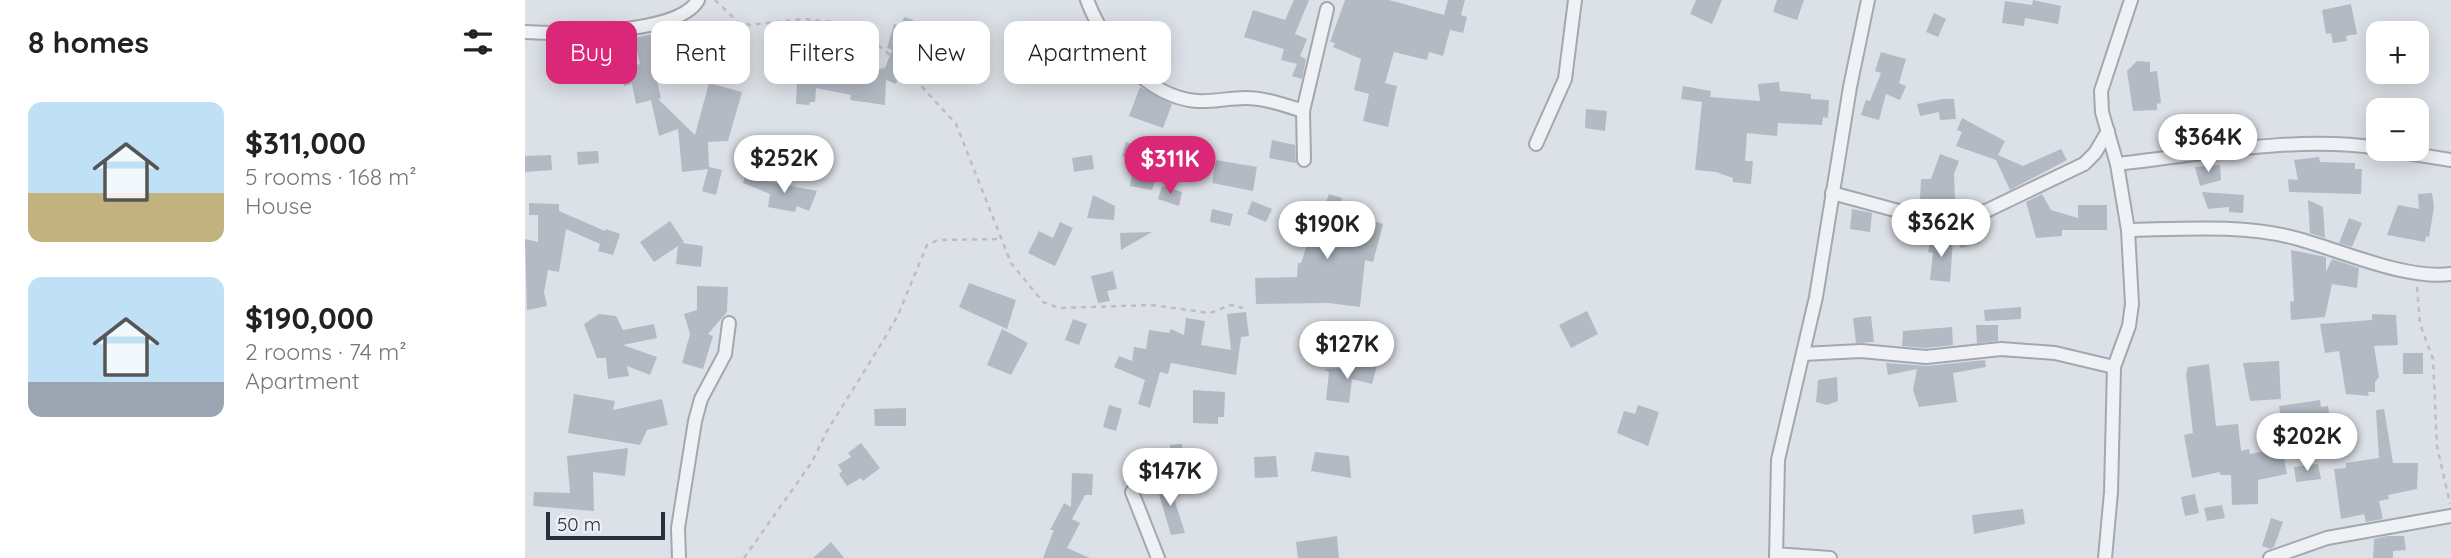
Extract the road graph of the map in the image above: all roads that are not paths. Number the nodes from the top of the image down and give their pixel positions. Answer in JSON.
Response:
{"nodes":[{"id":1,"x":698,"y":0,"type":"edge"},
{"id":2,"x":1087,"y":0,"type":"edge"},
{"id":3,"x":1575,"y":0,"type":"edge"},
{"id":4,"x":1868,"y":0,"type":"edge"},
{"id":5,"x":2131,"y":0,"type":"edge"},
{"id":6,"x":1328,"y":9,"type":"dead end"},
{"id":7,"x":525,"y":32,"type":"edge"},
{"id":8,"x":1303,"y":111,"type":"junction"},
{"id":9,"x":2108,"y":131,"type":"junction"},
{"id":10,"x":1536,"y":144,"type":"dead end"},
{"id":11,"x":2366,"y":146,"type":"edge"},
{"id":12,"x":2429,"y":156,"type":"edge"},
{"id":13,"x":1304,"y":160,"type":"dead end"},
{"id":14,"x":2451,"y":160,"type":"edge"},
{"id":15,"x":2117,"y":164,"type":"junction"},
{"id":16,"x":1832,"y":193,"type":"junction"},
{"id":17,"x":2128,"y":230,"type":"junction"},
{"id":18,"x":2451,"y":274,"type":"edge"},
{"id":19,"x":729,"y":323,"type":"dead end"},
{"id":20,"x":1803,"y":354,"type":"junction"},
{"id":21,"x":2114,"y":367,"type":"junction"},
{"id":22,"x":1132,"y":492,"type":"dead end"},
{"id":23,"x":2451,"y":516,"type":"edge"},
{"id":24,"x":1776,"y":556,"type":"edge"},
{"id":25,"x":679,"y":558,"type":"edge"},
{"id":26,"x":1158,"y":558,"type":"edge"},
{"id":27,"x":1830,"y":558,"type":"edge"},
{"id":28,"x":2105,"y":558,"type":"edge"},
{"id":29,"x":2270,"y":558,"type":"edge"}],
"edges":[{"from":1,"to":7,"type":"street"},
{"from":2,"to":8,"type":"street"},
{"from":3,"to":10,"type":"street"},
{"from":4,"to":16,"type":"street"},
{"from":5,"to":9,"type":"street"},
{"from":6,"to":8,"type":"street"},
{"from":8,"to":13,"type":"street"},
{"from":9,"to":15,"type":"street"},
{"from":9,"to":16,"type":"street"},
{"from":11,"to":15,"type":"street"},
{"from":12,"to":14,"type":"street"},
{"from":15,"to":17,"type":"street"},
{"from":16,"to":20,"type":"street"},
{"from":17,"to":18,"type":"street"},
{"from":17,"to":21,"type":"street"},
{"from":19,"to":25,"type":"street"},
{"from":20,"to":21,"type":"street"},
{"from":20,"to":24,"type":"street"},
{"from":21,"to":28,"type":"street"},
{"from":22,"to":26,"type":"street"},
{"from":23,"to":29,"type":"street"},
{"from":24,"to":27,"type":"street"}]}
